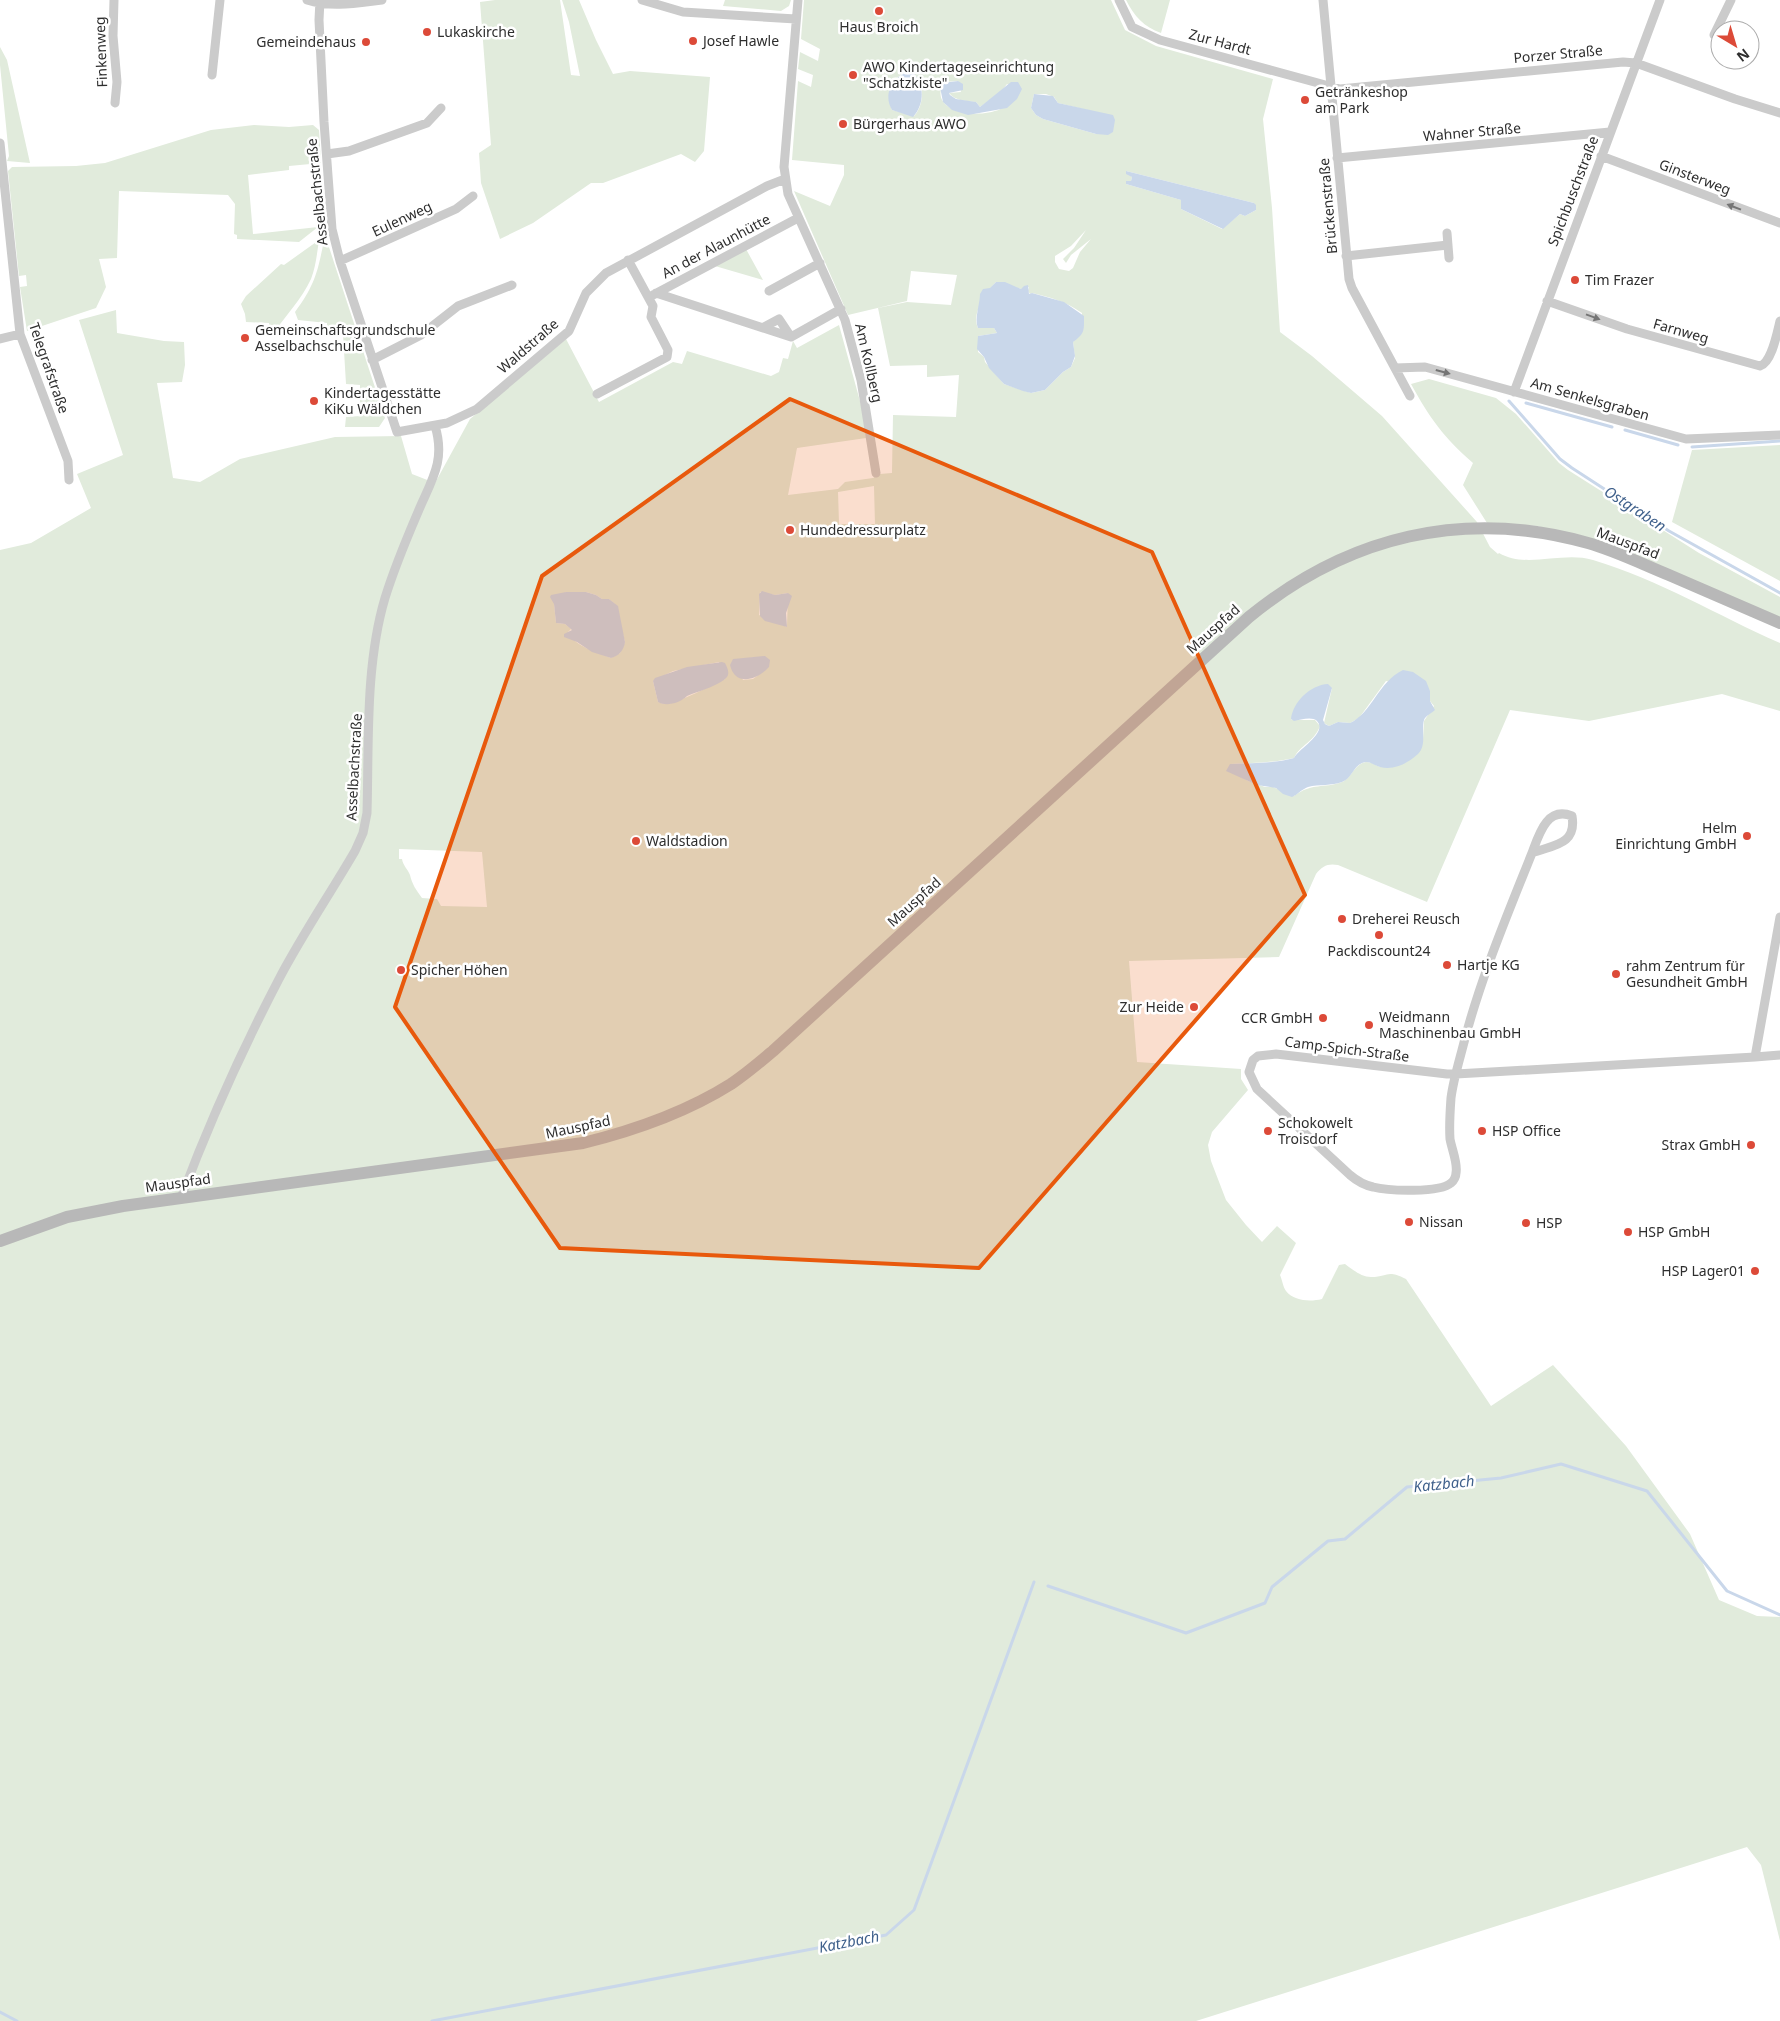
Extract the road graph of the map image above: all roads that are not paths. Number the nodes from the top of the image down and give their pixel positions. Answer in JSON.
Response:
{"nodes":[{"id":1,"x":114,"y":0,"type":"edge"},
{"id":2,"x":220,"y":0,"type":"edge"},
{"id":3,"x":307,"y":0,"type":"edge"},
{"id":4,"x":382,"y":0,"type":"edge"},
{"id":5,"x":642,"y":0,"type":"edge"},
{"id":6,"x":798,"y":0,"type":"edge"},
{"id":7,"x":1119,"y":0,"type":"edge"},
{"id":8,"x":1322,"y":0,"type":"edge"},
{"id":9,"x":1660,"y":0,"type":"edge"},
{"id":10,"x":1731,"y":0,"type":"edge"},
{"id":11,"x":320,"y":2,"type":"edge"},
{"id":12,"x":796,"y":20,"type":"junction"},
{"id":13,"x":1721,"y":20,"type":"edge"},
{"id":14,"x":1636,"y":63,"type":"junction"},
{"id":15,"x":212,"y":75,"type":"dead end"},
{"id":16,"x":1331,"y":87,"type":"junction"},
{"id":17,"x":115,"y":103,"type":"dead end"},
{"id":18,"x":441,"y":108,"type":"dead end"},
{"id":19,"x":1780,"y":113,"type":"edge"},
{"id":20,"x":1610,"y":132,"type":"junction"},
{"id":21,"x":0,"y":143,"type":"edge"},
{"id":22,"x":327,"y":154,"type":"junction"},
{"id":23,"x":1601,"y":156,"type":"junction"},
{"id":24,"x":1337,"y":158,"type":"junction"},
{"id":25,"x":785,"y":179,"type":"junction"},
{"id":26,"x":473,"y":196,"type":"dead end"},
{"id":27,"x":798,"y":218,"type":"junction"},
{"id":28,"x":1780,"y":223,"type":"edge"},
{"id":29,"x":1446,"y":233,"type":"dead end"},
{"id":30,"x":1448,"y":245,"type":"junction"},
{"id":31,"x":1346,"y":256,"type":"junction"},
{"id":32,"x":1449,"y":258,"type":"dead end"},
{"id":33,"x":628,"y":260,"type":"junction"},
{"id":34,"x":340,"y":261,"type":"junction"},
{"id":35,"x":820,"y":263,"type":"junction"},
{"id":36,"x":512,"y":284,"type":"dead end"},
{"id":37,"x":769,"y":291,"type":"dead end"},
{"id":38,"x":652,"y":295,"type":"junction"},
{"id":39,"x":1547,"y":300,"type":"junction"},
{"id":40,"x":841,"y":310,"type":"junction"},
{"id":41,"x":1780,"y":321,"type":"edge"},
{"id":42,"x":20,"y":334,"type":"junction"},
{"id":43,"x":0,"y":339,"type":"edge"},
{"id":44,"x":372,"y":360,"type":"junction"},
{"id":45,"x":1395,"y":368,"type":"junction"},
{"id":46,"x":1514,"y":392,"type":"junction"},
{"id":47,"x":597,"y":394,"type":"dead end"},
{"id":48,"x":1410,"y":396,"type":"dead end"},
{"id":49,"x":435,"y":426,"type":"junction"},
{"id":50,"x":397,"y":432,"type":"joint"},
{"id":51,"x":1780,"y":435,"type":"edge"},
{"id":52,"x":876,"y":473,"type":"dead end"},
{"id":53,"x":69,"y":480,"type":"dead end"},
{"id":54,"x":1780,"y":623,"type":"edge"},
{"id":55,"x":1532,"y":853,"type":"junction"},
{"id":56,"x":1780,"y":917,"type":"edge"},
{"id":57,"x":1780,"y":1055,"type":"edge"},
{"id":58,"x":1755,"y":1057,"type":"junction"},
{"id":59,"x":1456,"y":1074,"type":"junction"},
{"id":60,"x":180,"y":1198,"type":"junction"},
{"id":61,"x":0,"y":1241,"type":"edge"}],
"edges":[{"from":1,"to":17,"type":"street","name":"Finkenweg"},
{"from":2,"to":15,"type":"street"},
{"from":3,"to":11,"type":"street"},
{"from":4,"to":11,"type":"street"},
{"from":5,"to":12,"type":"street"},
{"from":6,"to":12,"type":"street"},
{"from":7,"to":16,"type":"street","name":"Zur Hardt"},
{"from":8,"to":16,"type":"street","name":"Brückenstraße"},
{"from":9,"to":14,"type":"street","name":"Spichbuschstraße"},
{"from":10,"to":13,"type":"street"},
{"from":11,"to":22,"type":"street","name":"Asselbachstraße"},
{"from":12,"to":25,"type":"street"},
{"from":14,"to":16,"type":"street","name":"Porzer Straße"},
{"from":14,"to":19,"type":"street","name":"Porzer Straße"},
{"from":14,"to":20,"type":"street","name":"Spichbuschstraße"},
{"from":16,"to":24,"type":"street","name":"Brückenstraße"},
{"from":18,"to":22,"type":"street"},
{"from":20,"to":23,"type":"street","name":"Spichbuschstraße"},
{"from":20,"to":24,"type":"street","name":"Wahner Straße"},
{"from":21,"to":42,"type":"street","name":"Telegrafstraße"},
{"from":22,"to":34,"type":"street","name":"Asselbachstraße"},
{"from":28,"to":23,"type":"street","name":"Ginsterweg","one_way":true},
{"from":23,"to":39,"type":"street","name":"Spichbuschstraße"},
{"from":24,"to":31,"type":"street","name":"Brückenstraße"},
{"from":25,"to":27,"type":"street","name":"Am Kollberg"},
{"from":25,"to":33,"type":"street","name":"Waldstraße"},
{"from":26,"to":34,"type":"street","name":"Eulenweg"},
{"from":27,"to":35,"type":"street","name":"Am Kollberg"},
{"from":27,"to":38,"type":"street","name":"An der Alaunhütte"},
{"from":29,"to":30,"type":"street"},
{"from":30,"to":31,"type":"street"},
{"from":30,"to":32,"type":"street"},
{"from":31,"to":45,"type":"street","name":"Brückenstraße"},
{"from":33,"to":38,"type":"street"},
{"from":33,"to":49,"type":"street","name":"Waldstraße"},
{"from":34,"to":44,"type":"street","name":"Asselbachstraße"},
{"from":35,"to":37,"type":"street"},
{"from":35,"to":40,"type":"street","name":"Am Kollberg"},
{"from":36,"to":44,"type":"street"},
{"from":38,"to":40,"type":"street"},
{"from":38,"to":47,"type":"street"},
{"from":39,"to":41,"type":"street","name":"Farnweg","one_way":true},
{"from":39,"to":46,"type":"street","name":"Spichbuschstraße"},
{"from":40,"to":52,"type":"street","name":"Am Kollberg"},
{"from":42,"to":43,"type":"street"},
{"from":42,"to":53,"type":"street","name":"Telegrafstraße"},
{"from":44,"to":50,"type":"street","name":"Asselbachstraße"},
{"from":45,"to":46,"type":"street","name":"Am Senkelsgraben","one_way":true},
{"from":45,"to":48,"type":"street","name":"Brückenstraße"},
{"from":46,"to":51,"type":"street","name":"Am Senkelsgraben"},
{"from":49,"to":50,"type":"street","name":"Waldstraße"},
{"from":49,"to":60,"type":"street","name":"Asselbachstraße"},
{"from":54,"to":60,"type":"street","name":"Mauspfad"},
{"from":55,"to":55,"type":"street","name":"Camp-Spich-Straße"},
{"from":55,"to":59,"type":"street","name":"Camp-Spich-Straße"},
{"from":56,"to":58,"type":"street"},
{"from":57,"to":58,"type":"street","name":"Camp-Spich-Straße"},
{"from":58,"to":59,"type":"street","name":"Camp-Spich-Straße"},
{"from":59,"to":59,"type":"street","name":"Camp-Spich-Straße"},
{"from":60,"to":61,"type":"street","name":"Mauspfad"}]}
